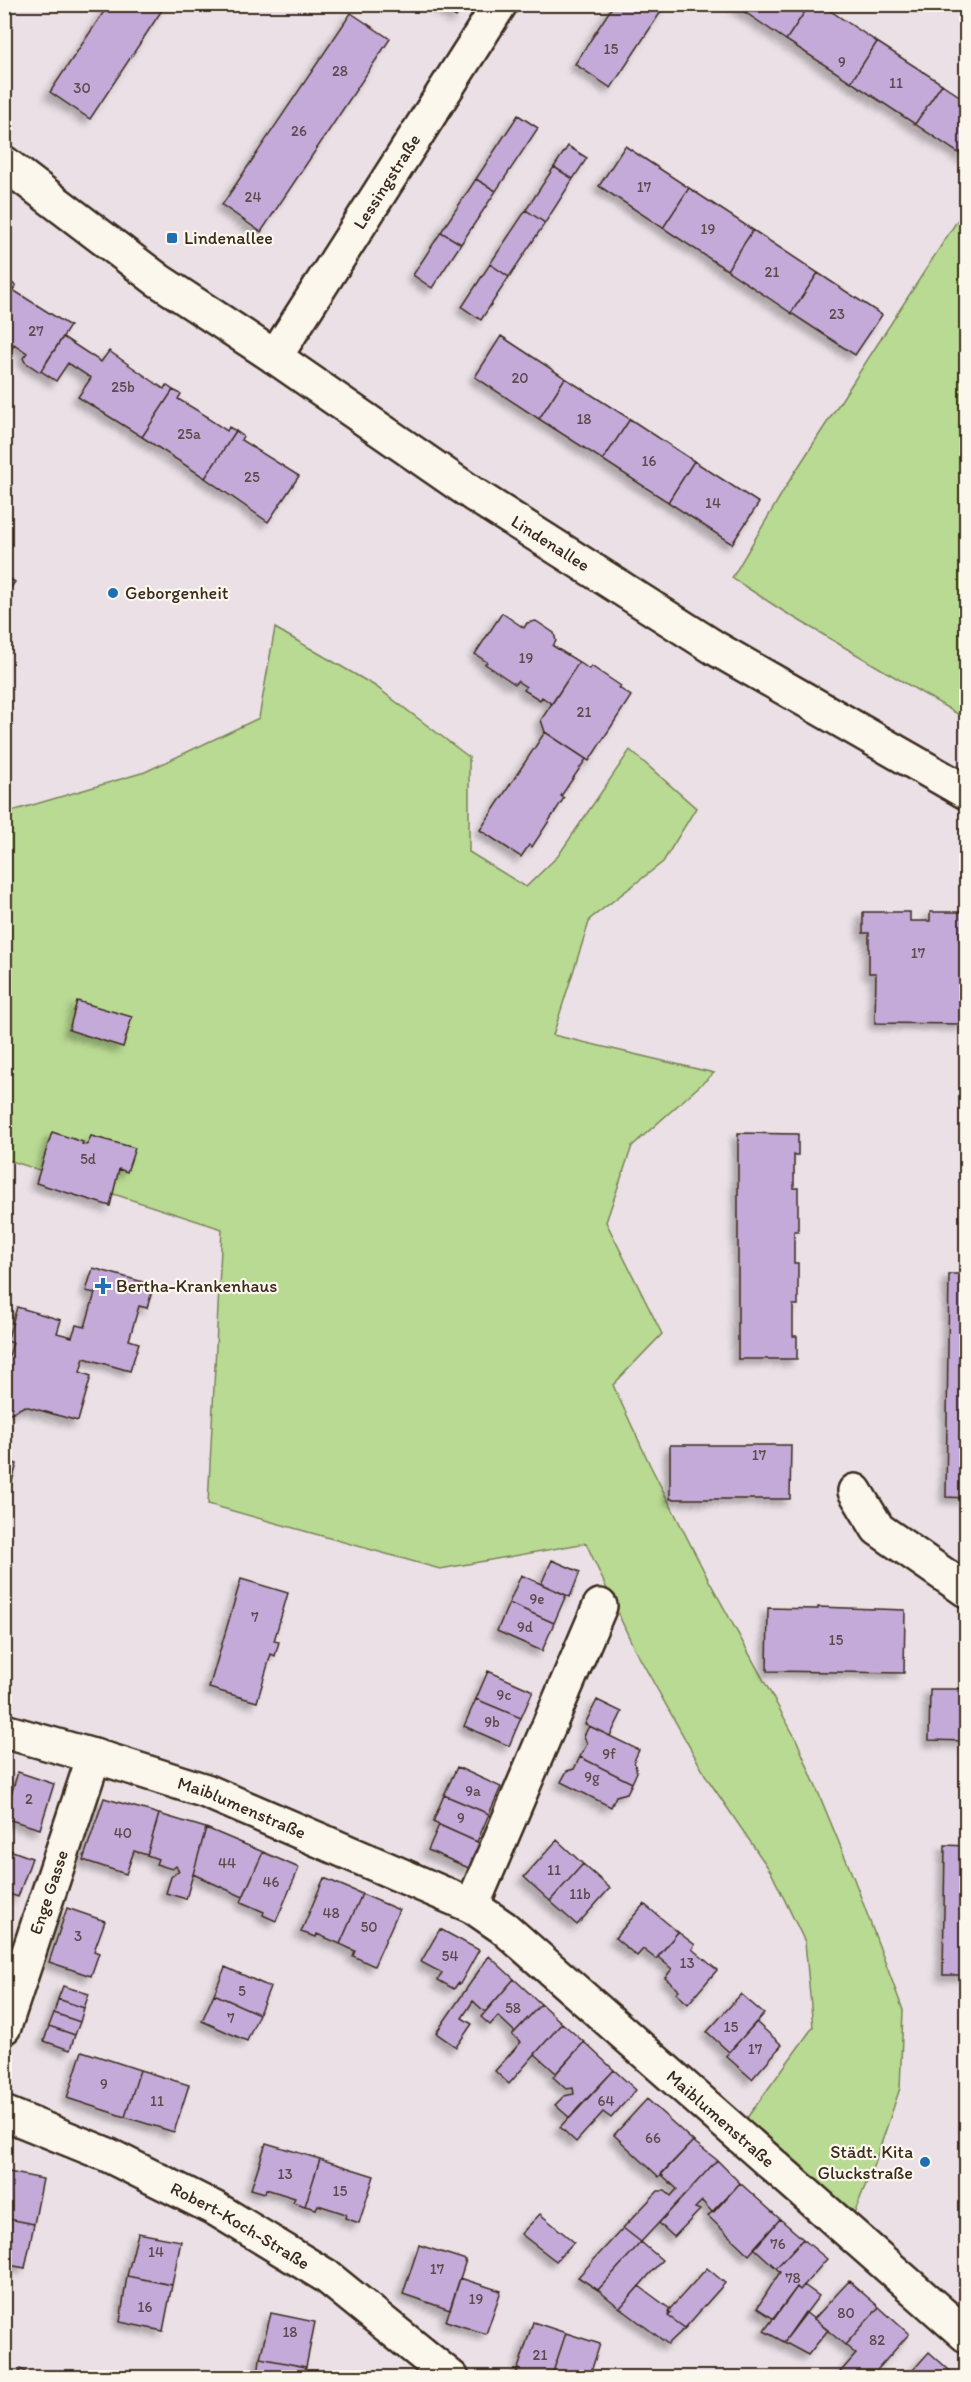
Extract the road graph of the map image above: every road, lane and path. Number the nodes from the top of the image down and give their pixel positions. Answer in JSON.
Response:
{"nodes":[{"id":1,"x":500,"y":4,"type":"edge"},
{"id":2,"x":4,"y":163,"type":"edge"},
{"id":3,"x":275,"y":357,"type":"junction"},
{"id":4,"x":966,"y":792,"type":"edge"},
{"id":5,"x":855,"y":1491,"type":"dead end"},
{"id":6,"x":966,"y":1590,"type":"edge"},
{"id":7,"x":600,"y":1606,"type":"dead end"},
{"id":8,"x":4,"y":1731,"type":"edge"},
{"id":9,"x":94,"y":1756,"type":"junction"},
{"id":10,"x":472,"y":1906,"type":"junction"},
{"id":11,"x":4,"y":2027,"type":"edge"},
{"id":12,"x":4,"y":2113,"type":"edge"},
{"id":13,"x":966,"y":2335,"type":"edge"},
{"id":14,"x":452,"y":2378,"type":"edge"}],
"edges":[{"from":1,"to":3,"type":"street","name":"Lessingstraße"},
{"from":2,"to":3,"type":"street","name":"Lindenallee"},
{"from":3,"to":4,"type":"street","name":"Lindenallee"},
{"from":5,"to":6,"type":"street"},
{"from":7,"to":10,"type":"street"},
{"from":8,"to":9,"type":"street","name":"Maiblumenstraße"},
{"from":9,"to":10,"type":"street","name":"Maiblumenstraße"},
{"from":9,"to":11,"type":"street","name":"Enge Gasse"},
{"from":10,"to":13,"type":"street","name":"Maiblumenstraße"},
{"from":12,"to":14,"type":"street","name":"Robert-Koch-Straße"}]}
